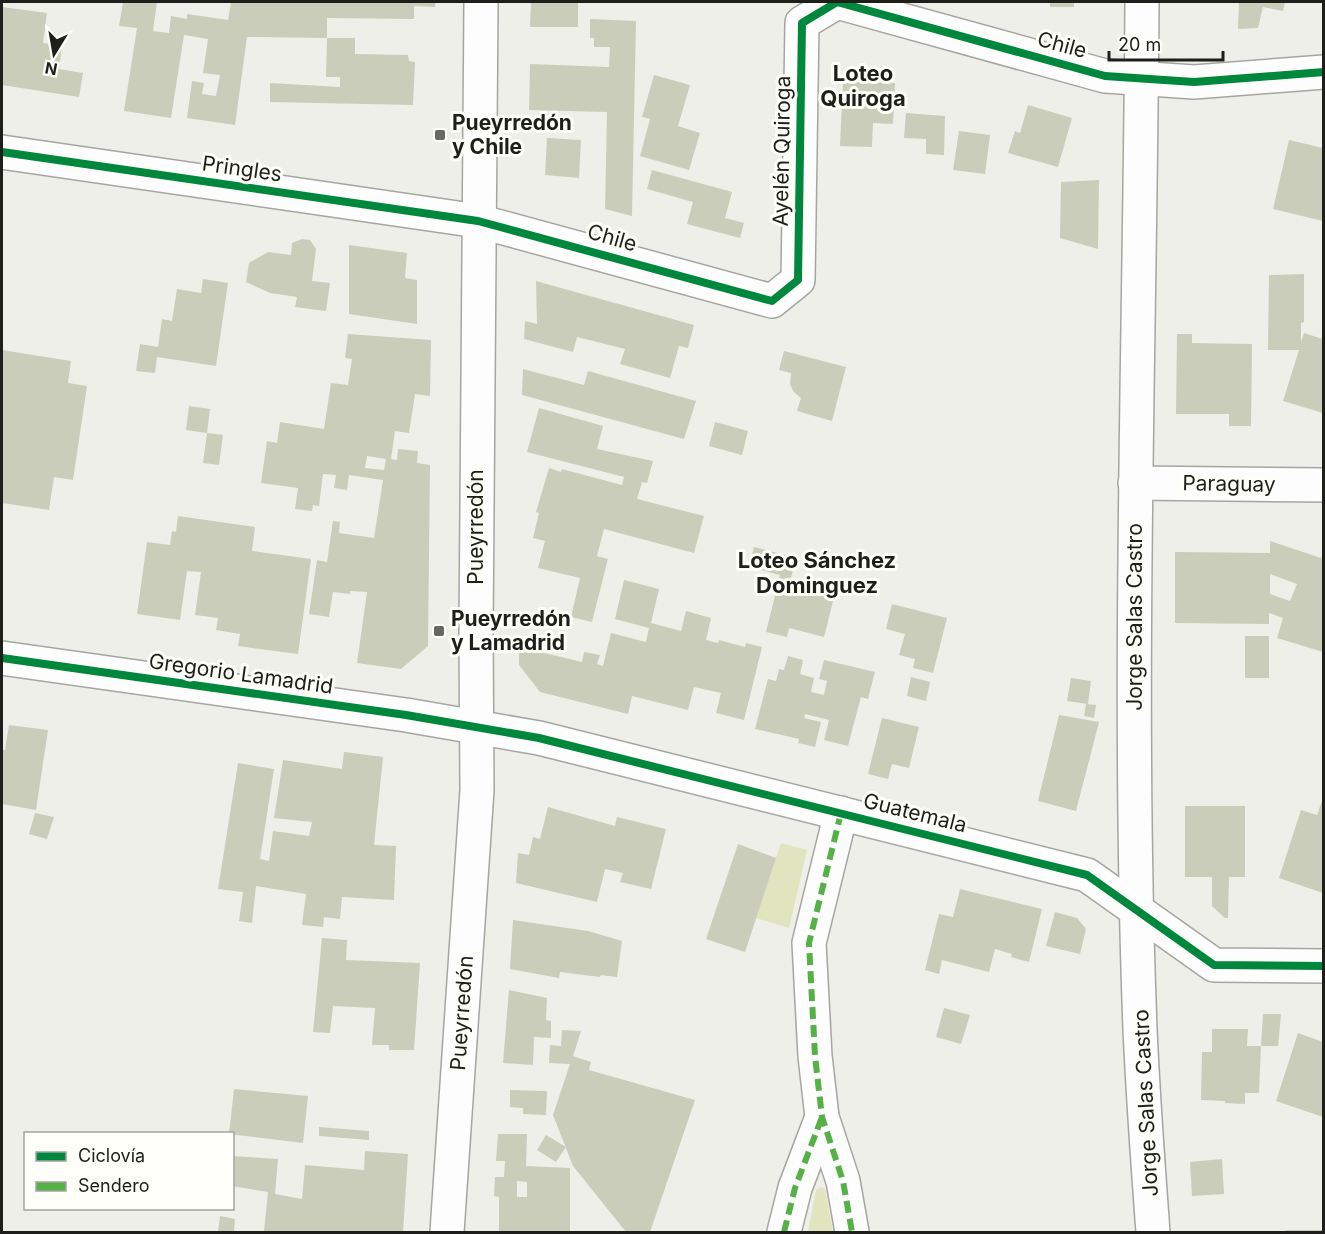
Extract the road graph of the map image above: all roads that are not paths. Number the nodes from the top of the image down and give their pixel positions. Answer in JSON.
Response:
{"nodes":[{"id":1,"x":481,"y":2,"type":"edge"},
{"id":2,"x":1142,"y":2,"type":"edge"},
{"id":3,"x":802,"y":23,"type":"joint"},
{"id":4,"x":1323,"y":72,"type":"edge"},
{"id":5,"x":1142,"y":78,"type":"junction"},
{"id":6,"x":2,"y":153,"type":"edge"},
{"id":7,"x":478,"y":221,"type":"junction"},
{"id":8,"x":798,"y":280,"type":"joint"},
{"id":9,"x":1135,"y":483,"type":"junction"},
{"id":10,"x":1323,"y":484,"type":"edge"},
{"id":11,"x":2,"y":658,"type":"edge"},
{"id":12,"x":476,"y":727,"type":"junction"},
{"id":13,"x":841,"y":813,"type":"junction"},
{"id":14,"x":1137,"y":910,"type":"junction"},
{"id":15,"x":1323,"y":966,"type":"edge"},
{"id":16,"x":822,"y":1116,"type":"junction"},
{"id":17,"x":447,"y":1233,"type":"edge"},
{"id":18,"x":784,"y":1233,"type":"edge"},
{"id":19,"x":852,"y":1233,"type":"edge"},
{"id":20,"x":1154,"y":1233,"type":"edge"}],
"edges":[{"from":1,"to":7,"type":"street","name":"Pueyrredón"},
{"from":2,"to":5,"type":"street","name":"Jorge Salas Castro"},
{"from":3,"to":5,"type":"street","name":"Chile"},
{"from":3,"to":8,"type":"street","name":"Ayelén Quiroga"},
{"from":4,"to":5,"type":"street","name":"Chile"},
{"from":5,"to":9,"type":"street","name":"Jorge Salas Castro"},
{"from":6,"to":7,"type":"street","name":"Pringles"},
{"from":7,"to":8,"type":"street","name":"Chile"},
{"from":7,"to":12,"type":"street","name":"Pueyrredón"},
{"from":9,"to":10,"type":"street","name":"Paraguay"},
{"from":9,"to":14,"type":"street","name":"Jorge Salas Castro"},
{"from":11,"to":12,"type":"street","name":"Gregorio Lamadrid"},
{"from":12,"to":13,"type":"street","name":"Guatemala"},
{"from":12,"to":17,"type":"street","name":"Pueyrredón"},
{"from":13,"to":14,"type":"street","name":"Guatemala"},
{"from":13,"to":16,"type":"street"},
{"from":14,"to":15,"type":"street","name":"Guatemala"},
{"from":14,"to":20,"type":"street","name":"Jorge Salas Castro"},
{"from":16,"to":18,"type":"street"},
{"from":16,"to":19,"type":"street"}]}
